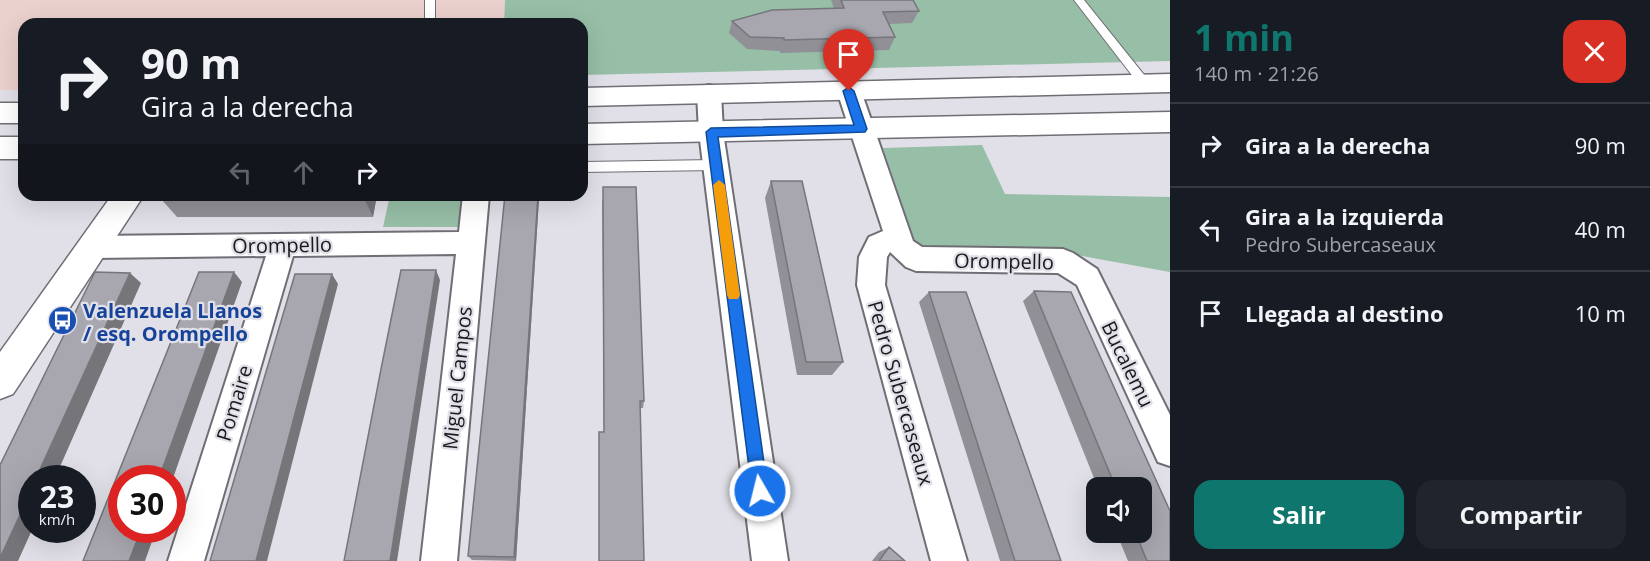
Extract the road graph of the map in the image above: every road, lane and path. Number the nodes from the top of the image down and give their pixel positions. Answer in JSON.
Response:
{"nodes":[{"id":1,"x":430,"y":0,"type":"edge"},
{"id":2,"x":1079,"y":0,"type":"edge"},
{"id":3,"x":430,"y":18,"type":"edge"},
{"id":4,"x":1157,"y":83,"type":"edge"},
{"id":5,"x":849,"y":91,"type":"junction"},
{"id":6,"x":709,"y":93,"type":"junction"},
{"id":7,"x":588,"y":97,"type":"edge"},
{"id":8,"x":0,"y":113,"type":"edge"},
{"id":9,"x":18,"y":113,"type":"edge"},
{"id":10,"x":1170,"y":122,"type":"edge"},
{"id":11,"x":861,"y":129,"type":"junction"},
{"id":12,"x":711,"y":132,"type":"junction"},
{"id":13,"x":588,"y":134,"type":"edge"},
{"id":14,"x":0,"y":148,"type":"edge"},
{"id":15,"x":18,"y":148,"type":"edge"},
{"id":16,"x":716,"y":165,"type":"junction"},
{"id":17,"x":588,"y":167,"type":"edge"},
{"id":18,"x":125,"y":201,"type":"edge"},
{"id":19,"x":475,"y":201,"type":"edge"},
{"id":20,"x":471,"y":243,"type":"junction"},
{"id":21,"x":283,"y":245,"type":"junction"},
{"id":22,"x":93,"y":247,"type":"junction"},
{"id":23,"x":907,"y":248,"type":"junction"},
{"id":24,"x":1087,"y":277,"type":"joint"},
{"id":25,"x":3,"y":373,"type":"edge"},
{"id":26,"x":1170,"y":450,"type":"edge"},
{"id":27,"x":186,"y":561,"type":"edge"},
{"id":28,"x":439,"y":561,"type":"edge"},
{"id":29,"x":770,"y":561,"type":"edge"},
{"id":30,"x":949,"y":561,"type":"edge"}],
"edges":[{"from":1,"to":3,"type":"lane"},
{"from":2,"to":4,"type":"lane"},
{"from":4,"to":5,"type":"main road"},
{"from":5,"to":6,"type":"main road"},
{"from":5,"to":11,"type":"street"},
{"from":6,"to":7,"type":"main road"},
{"from":6,"to":12,"type":"street"},
{"from":8,"to":9,"type":"main road"},
{"from":10,"to":11,"type":"main road"},
{"from":11,"to":12,"type":"main road"},
{"from":11,"to":23,"type":"street"},
{"from":12,"to":13,"type":"main road"},
{"from":12,"to":16,"type":"street"},
{"from":14,"to":15,"type":"main road"},
{"from":16,"to":17,"type":"lane"},
{"from":16,"to":29,"type":"street"},
{"from":18,"to":22,"type":"main road"},
{"from":19,"to":20,"type":"street","name":"Miguel Campos"},
{"from":20,"to":21,"type":"street","name":"Orompello"},
{"from":20,"to":28,"type":"street","name":"Miguel Campos"},
{"from":21,"to":22,"type":"street","name":"Orompello"},
{"from":21,"to":27,"type":"street","name":"Pomaire"},
{"from":22,"to":25,"type":"main road"},
{"from":23,"to":24,"type":"street","name":"Orompello"},
{"from":23,"to":30,"type":"street","name":"Pedro Subercaseaux"},
{"from":24,"to":26,"type":"street","name":"Bucalemu"}]}
